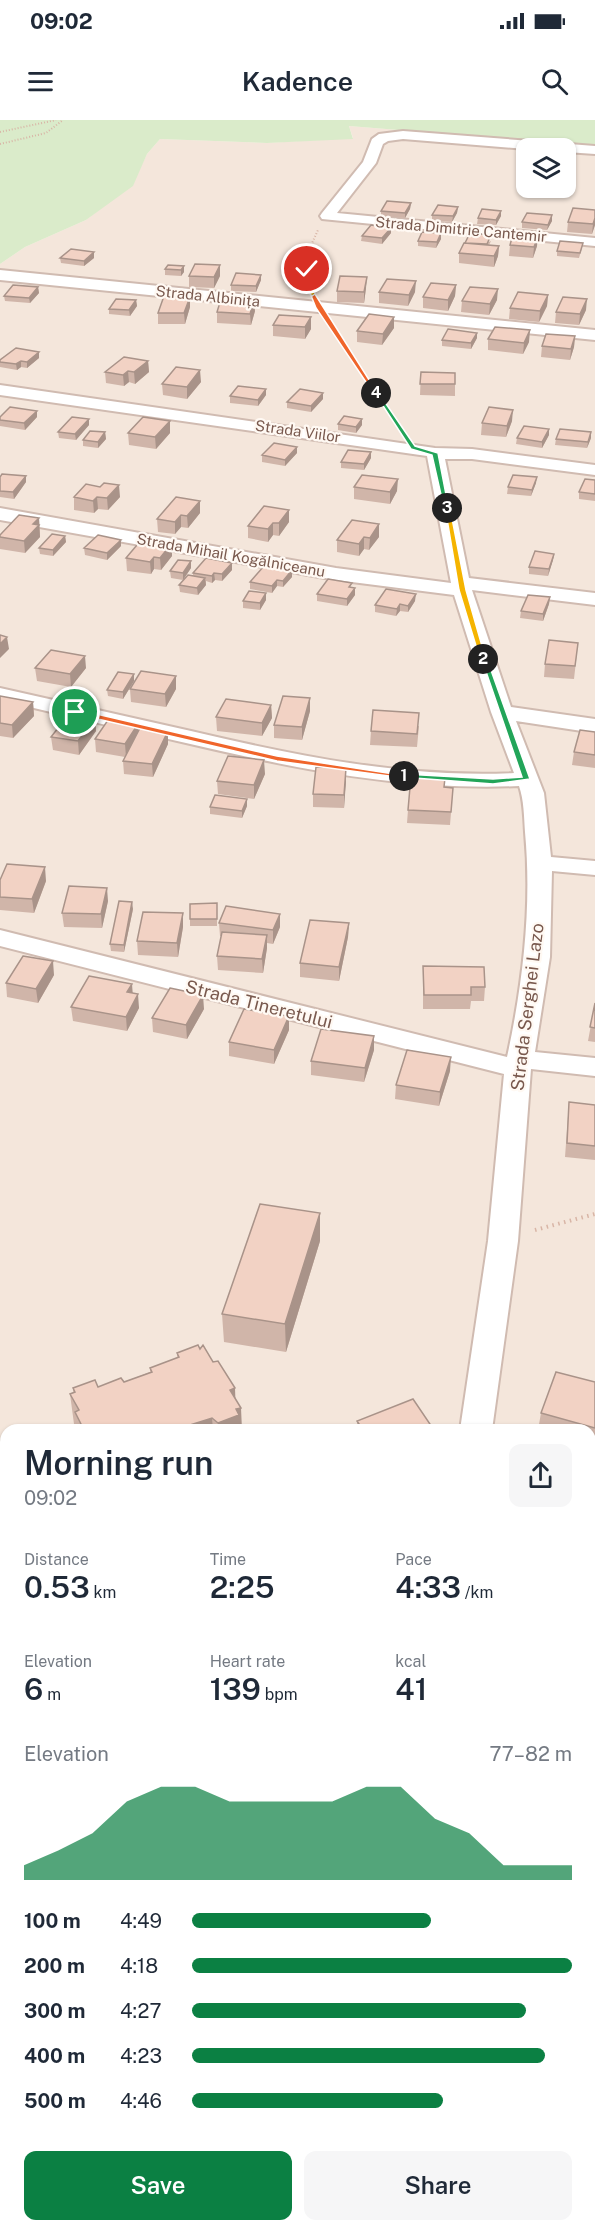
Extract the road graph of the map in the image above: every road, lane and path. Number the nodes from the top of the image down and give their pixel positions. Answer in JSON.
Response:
{"nodes":[{"id":1,"x":56,"y":120,"type":"edge"},
{"id":2,"x":63,"y":120,"type":"edge"},
{"id":3,"x":0,"y":132,"type":"edge"},
{"id":4,"x":0,"y":144,"type":"edge"},
{"id":5,"x":595,"y":150,"type":"edge"},
{"id":6,"x":327,"y":216,"type":"junction"},
{"id":7,"x":595,"y":242,"type":"edge"},
{"id":8,"x":0,"y":275,"type":"edge"},
{"id":9,"x":318,"y":308,"type":"junction"},
{"id":10,"x":595,"y":335,"type":"edge"},
{"id":11,"x":0,"y":390,"type":"edge"},
{"id":12,"x":424,"y":451,"type":"junction"},
{"id":13,"x":595,"y":470,"type":"edge"},
{"id":14,"x":0,"y":514,"type":"edge"},
{"id":15,"x":462,"y":586,"type":"junction"},
{"id":16,"x":595,"y":599,"type":"edge"},
{"id":17,"x":0,"y":694,"type":"edge"},
{"id":18,"x":502,"y":712,"type":"junction"},
{"id":19,"x":595,"y":726,"type":"edge"},
{"id":20,"x":526,"y":779,"type":"junction"},
{"id":21,"x":540,"y":863,"type":"junction"},
{"id":22,"x":595,"y":868,"type":"edge"},
{"id":23,"x":0,"y":938,"type":"edge"},
{"id":24,"x":520,"y":1064,"type":"junction"},
{"id":25,"x":595,"y":1067,"type":"edge"},
{"id":26,"x":595,"y":1214,"type":"edge"},
{"id":27,"x":503,"y":1241,"type":"junction"},
{"id":28,"x":477,"y":1424,"type":"edge"}],
"edges":[{"from":1,"to":3,"type":"path"},
{"from":2,"to":4,"type":"path"},
{"from":5,"to":6,"type":"street"},
{"from":6,"to":7,"type":"street","name":"Strada Dimitrie Cantemir"},
{"from":6,"to":9,"type":"path"},
{"from":8,"to":9,"type":"street","name":"Strada Albinița"},
{"from":9,"to":10,"type":"street","name":"Strada Albinița"},
{"from":9,"to":12,"type":"path"},
{"from":11,"to":12,"type":"street","name":"Strada Viilor"},
{"from":12,"to":13,"type":"street","name":"Strada Viilor"},
{"from":12,"to":15,"type":"street","name":"Strada Serghei Lazo"},
{"from":14,"to":15,"type":"street","name":"Strada Mihail Kogălniceanu"},
{"from":15,"to":16,"type":"street","name":"Strada Mihail Kogălniceanu"},
{"from":15,"to":18,"type":"street","name":"Strada Serghei Lazo"},
{"from":17,"to":20,"type":"street"},
{"from":18,"to":19,"type":"street"},
{"from":18,"to":20,"type":"street","name":"Strada Serghei Lazo"},
{"from":20,"to":21,"type":"street","name":"Strada Serghei Lazo"},
{"from":21,"to":22,"type":"street"},
{"from":21,"to":24,"type":"street","name":"Strada Serghei Lazo"},
{"from":23,"to":24,"type":"street","name":"Strada Tineretului"},
{"from":24,"to":25,"type":"street","name":"Strada Tineretului"},
{"from":24,"to":27,"type":"street","name":"Strada Serghei Lazo"},
{"from":26,"to":27,"type":"path"},
{"from":27,"to":28,"type":"street","name":"Strada Serghei Lazo"}]}
